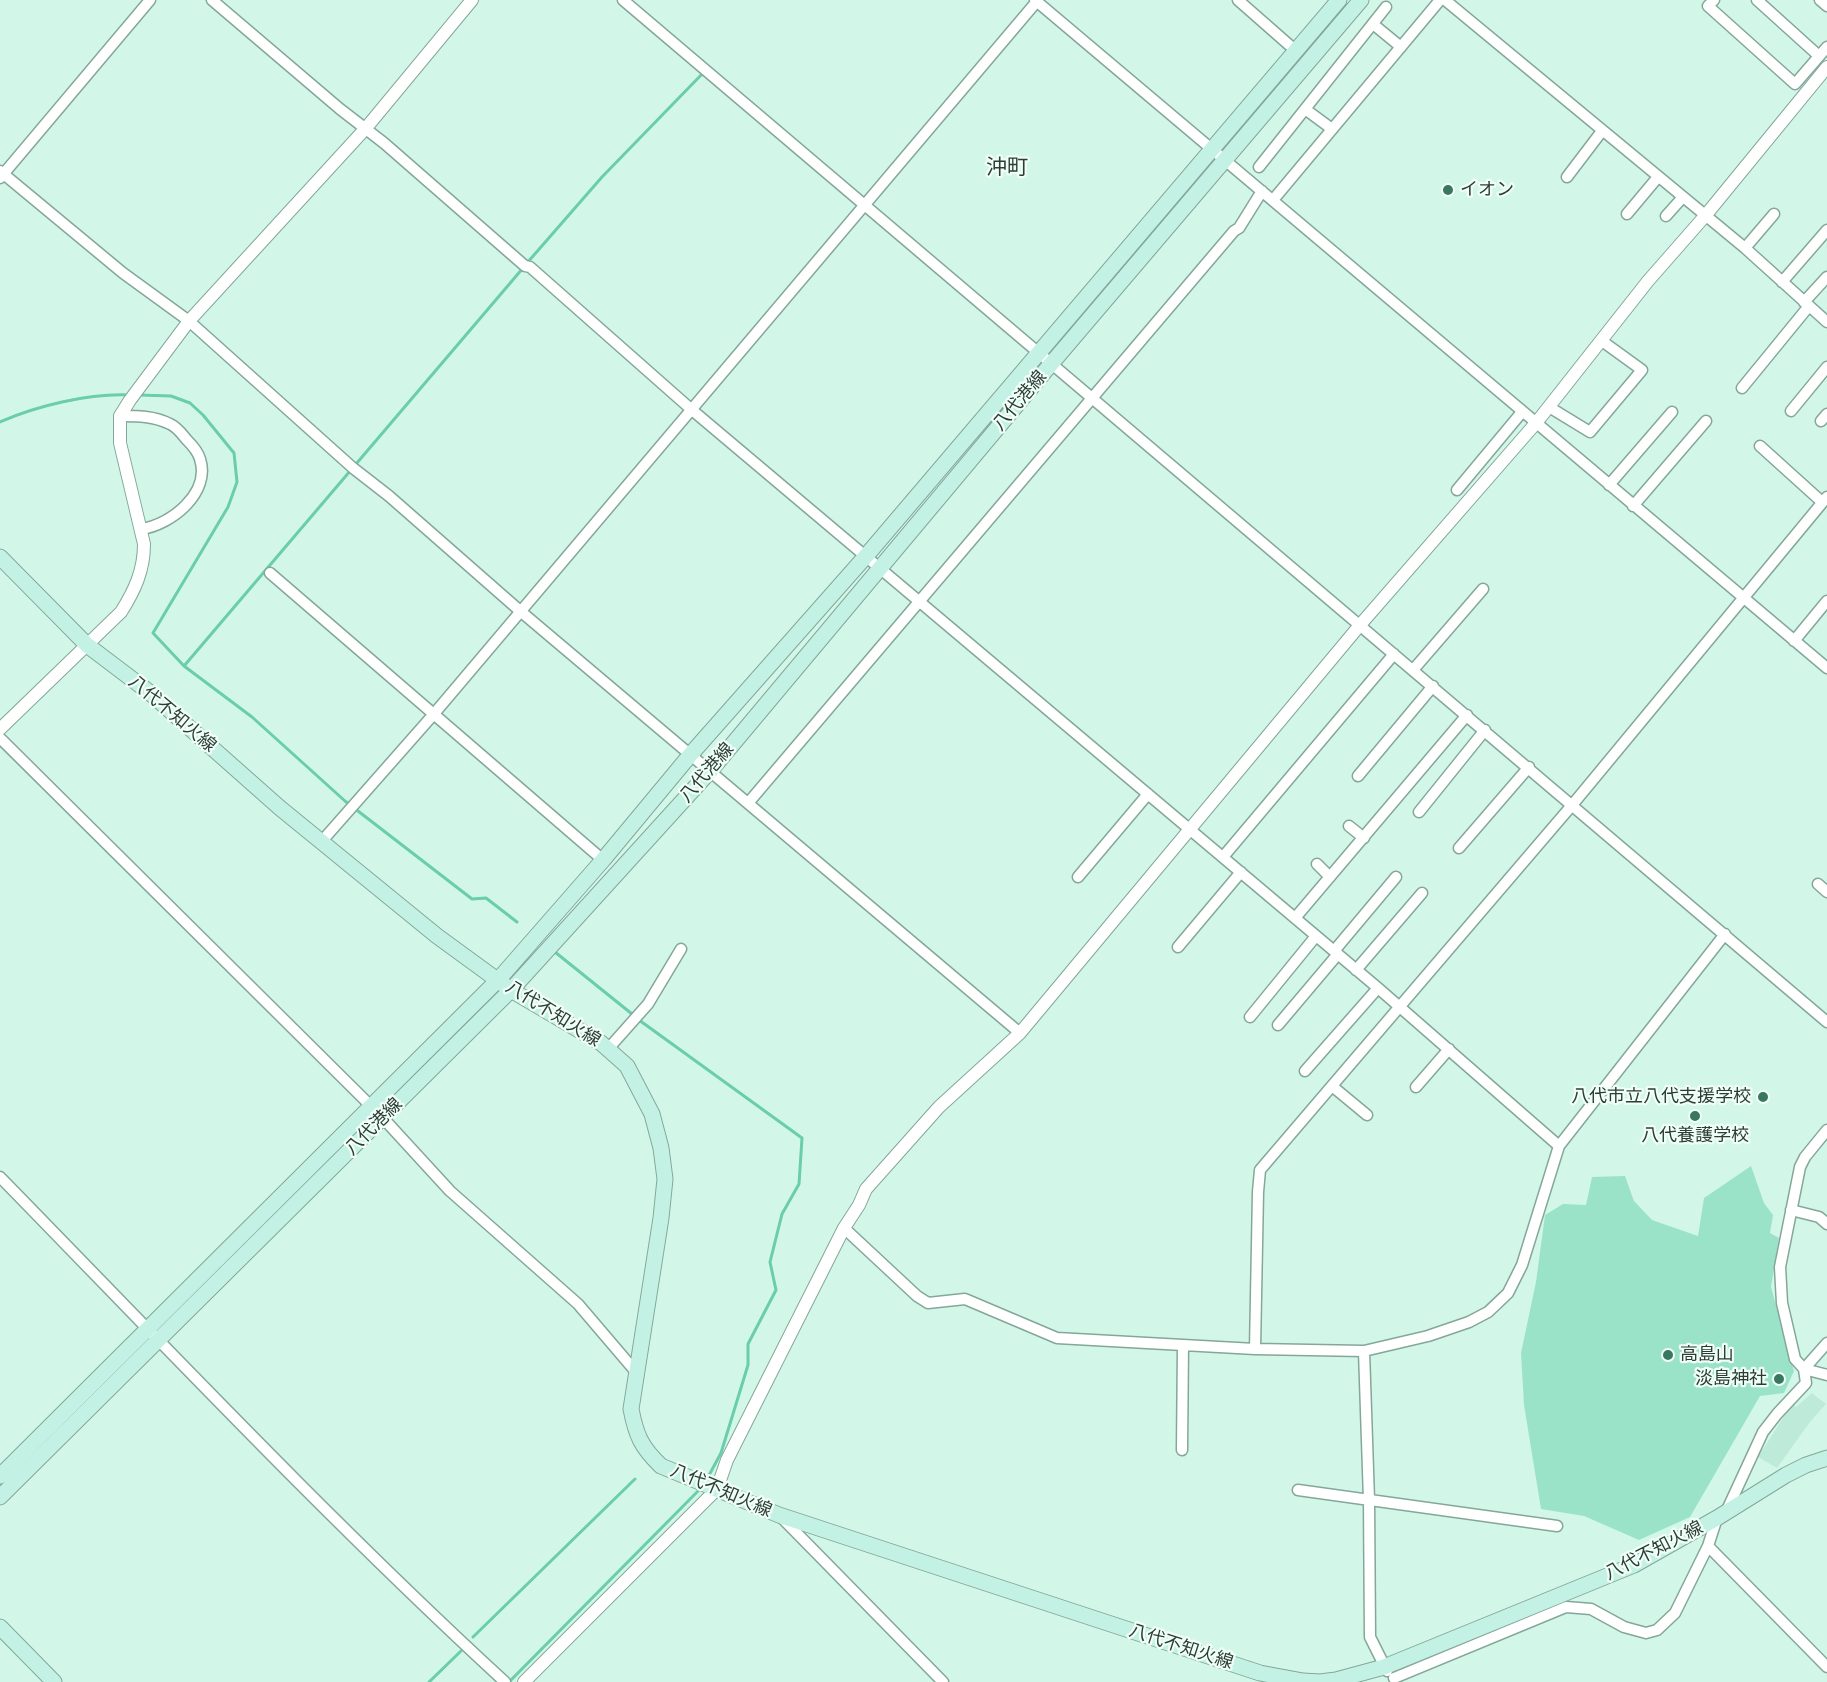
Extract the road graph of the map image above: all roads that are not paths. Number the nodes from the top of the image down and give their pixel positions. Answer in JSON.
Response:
{"nodes":[{"id":1,"x":150,"y":0,"type":"edge"},
{"id":2,"x":212,"y":0,"type":"edge"},
{"id":3,"x":472,"y":0,"type":"edge"},
{"id":4,"x":622,"y":0,"type":"edge"},
{"id":5,"x":1037,"y":0,"type":"edge"},
{"id":6,"x":1238,"y":0,"type":"edge"},
{"id":7,"x":1339,"y":0,"type":"edge"},
{"id":8,"x":1362,"y":0,"type":"edge"},
{"id":9,"x":1443,"y":0,"type":"edge"},
{"id":10,"x":1714,"y":0,"type":"edge"},
{"id":11,"x":1757,"y":0,"type":"edge"},
{"id":12,"x":1820,"y":0,"type":"edge"},
{"id":13,"x":1827,"y":6,"type":"edge"},
{"id":14,"x":1386,"y":7,"type":"dead end"},
{"id":15,"x":1373,"y":24,"type":"junction"},
{"id":16,"x":1827,"y":46,"type":"edge"},
{"id":17,"x":1401,"y":47,"type":"junction"},
{"id":18,"x":1296,"y":51,"type":"junction"},
{"id":19,"x":1819,"y":56,"type":"junction"},
{"id":20,"x":1827,"y":67,"type":"edge"},
{"id":21,"x":1305,"y":109,"type":"junction"},
{"id":22,"x":366,"y":128,"type":"junction"},
{"id":23,"x":1332,"y":129,"type":"junction"},
{"id":24,"x":1602,"y":131,"type":"junction"},
{"id":25,"x":1219,"y":155,"type":"junction"},
{"id":26,"x":1259,"y":167,"type":"dead end"},
{"id":27,"x":1,"y":174,"type":"edge"},
{"id":28,"x":1567,"y":177,"type":"dead end"},
{"id":29,"x":1658,"y":177,"type":"junction"},
{"id":30,"x":1262,"y":191,"type":"junction"},
{"id":31,"x":1683,"y":197,"type":"junction"},
{"id":32,"x":1272,"y":200,"type":"junction"},
{"id":33,"x":863,"y":204,"type":"junction"},
{"id":34,"x":1627,"y":214,"type":"dead end"},
{"id":35,"x":1774,"y":214,"type":"dead end"},
{"id":36,"x":1666,"y":216,"type":"dead end"},
{"id":37,"x":1705,"y":216,"type":"junction"},
{"id":38,"x":1827,"y":230,"type":"edge"},
{"id":39,"x":1745,"y":248,"type":"junction"},
{"id":40,"x":1827,"y":277,"type":"edge"},
{"id":41,"x":1782,"y":282,"type":"junction"},
{"id":42,"x":1807,"y":304,"type":"junction"},
{"id":43,"x":189,"y":321,"type":"junction"},
{"id":44,"x":1827,"y":322,"type":"edge"},
{"id":45,"x":1602,"y":340,"type":"junction"},
{"id":46,"x":1039,"y":353,"type":"junction"},
{"id":47,"x":1051,"y":364,"type":"junction"},
{"id":48,"x":1827,"y":367,"type":"edge"},
{"id":49,"x":1742,"y":388,"type":"dead end"},
{"id":50,"x":1091,"y":398,"type":"junction"},
{"id":51,"x":1549,"y":407,"type":"junction"},
{"id":52,"x":125,"y":408,"type":"junction"},
{"id":53,"x":692,"y":410,"type":"junction"},
{"id":54,"x":1791,"y":411,"type":"dead end"},
{"id":55,"x":1522,"y":412,"type":"junction"},
{"id":56,"x":1672,"y":412,"type":"dead end"},
{"id":57,"x":1706,"y":420,"type":"dead end"},
{"id":58,"x":1536,"y":423,"type":"junction"},
{"id":59,"x":1760,"y":446,"type":"dead end"},
{"id":60,"x":1609,"y":485,"type":"junction"},
{"id":61,"x":1457,"y":490,"type":"dead end"},
{"id":62,"x":1825,"y":500,"type":"edge"},
{"id":63,"x":1633,"y":506,"type":"junction"},
{"id":64,"x":141,"y":529,"type":"junction"},
{"id":65,"x":866,"y":556,"type":"junction"},
{"id":66,"x":0,"y":557,"type":"edge"},
{"id":67,"x":880,"y":567,"type":"junction"},
{"id":68,"x":270,"y":573,"type":"dead end"},
{"id":69,"x":1483,"y":589,"type":"dead end"},
{"id":70,"x":1743,"y":598,"type":"junction"},
{"id":71,"x":919,"y":601,"type":"junction"},
{"id":72,"x":1827,"y":601,"type":"edge"},
{"id":73,"x":519,"y":610,"type":"junction"},
{"id":74,"x":1360,"y":625,"type":"junction"},
{"id":75,"x":1794,"y":641,"type":"junction"},
{"id":76,"x":87,"y":645,"type":"junction"},
{"id":77,"x":1394,"y":654,"type":"junction"},
{"id":78,"x":1827,"y":668,"type":"edge"},
{"id":79,"x":1413,"y":670,"type":"junction"},
{"id":80,"x":1433,"y":686,"type":"junction"},
{"id":81,"x":433,"y":715,"type":"junction"},
{"id":82,"x":1467,"y":715,"type":"junction"},
{"id":83,"x":0,"y":729,"type":"edge"},
{"id":84,"x":1485,"y":730,"type":"junction"},
{"id":85,"x":0,"y":738,"type":"edge"},
{"id":86,"x":691,"y":754,"type":"junction"},
{"id":87,"x":1529,"y":767,"type":"junction"},
{"id":88,"x":711,"y":770,"type":"junction"},
{"id":89,"x":1358,"y":776,"type":"dead end"},
{"id":90,"x":1148,"y":794,"type":"junction"},
{"id":91,"x":749,"y":802,"type":"junction"},
{"id":92,"x":1573,"y":804,"type":"junction"},
{"id":93,"x":1419,"y":812,"type":"dead end"},
{"id":94,"x":1349,"y":826,"type":"dead end"},
{"id":95,"x":1189,"y":828,"type":"junction"},
{"id":96,"x":1364,"y":838,"type":"junction"},
{"id":97,"x":322,"y":841,"type":"junction"},
{"id":98,"x":1459,"y":848,"type":"dead end"},
{"id":99,"x":1223,"y":857,"type":"junction"},
{"id":100,"x":603,"y":860,"type":"junction"},
{"id":101,"x":1317,"y":864,"type":"dead end"},
{"id":102,"x":1241,"y":872,"type":"junction"},
{"id":103,"x":1330,"y":876,"type":"junction"},
{"id":104,"x":1078,"y":877,"type":"dead end"},
{"id":105,"x":1396,"y":877,"type":"dead end"},
{"id":106,"x":1818,"y":884,"type":"dead end"},
{"id":107,"x":1827,"y":892,"type":"edge"},
{"id":108,"x":1422,"y":893,"type":"dead end"},
{"id":109,"x":1295,"y":918,"type":"junction"},
{"id":110,"x":1725,"y":934,"type":"junction"},
{"id":111,"x":1316,"y":936,"type":"junction"},
{"id":112,"x":1178,"y":947,"type":"dead end"},
{"id":113,"x":681,"y":949,"type":"dead end"},
{"id":114,"x":1336,"y":953,"type":"junction"},
{"id":115,"x":1356,"y":970,"type":"junction"},
{"id":116,"x":498,"y":980,"type":"junction"},
{"id":117,"x":1378,"y":988,"type":"junction"},
{"id":118,"x":511,"y":990,"type":"junction"},
{"id":119,"x":1400,"y":1007,"type":"junction"},
{"id":120,"x":1825,"y":1015,"type":"edge"},
{"id":121,"x":1250,"y":1017,"type":"dead end"},
{"id":122,"x":1278,"y":1025,"type":"dead end"},
{"id":123,"x":1020,"y":1033,"type":"junction"},
{"id":124,"x":608,"y":1049,"type":"junction"},
{"id":125,"x":1449,"y":1049,"type":"junction"},
{"id":126,"x":1305,"y":1071,"type":"dead end"},
{"id":127,"x":1332,"y":1086,"type":"junction"},
{"id":128,"x":1416,"y":1087,"type":"dead end"},
{"id":129,"x":370,"y":1106,"type":"junction"},
{"id":130,"x":1367,"y":1115,"type":"dead end"},
{"id":131,"x":383,"y":1118,"type":"junction"},
{"id":132,"x":1827,"y":1130,"type":"edge"},
{"id":133,"x":1559,"y":1146,"type":"junction"},
{"id":134,"x":0,"y":1177,"type":"edge"},
{"id":135,"x":1791,"y":1210,"type":"junction"},
{"id":136,"x":1827,"y":1224,"type":"edge"},
{"id":137,"x":844,"y":1228,"type":"junction"},
{"id":138,"x":147,"y":1328,"type":"junction"},
{"id":139,"x":159,"y":1340,"type":"junction"},
{"id":140,"x":1827,"y":1343,"type":"edge"},
{"id":141,"x":1183,"y":1345,"type":"junction"},
{"id":142,"x":1255,"y":1349,"type":"junction"},
{"id":143,"x":1364,"y":1351,"type":"junction"},
{"id":144,"x":1804,"y":1369,"type":"junction"},
{"id":145,"x":636,"y":1372,"type":"junction"},
{"id":146,"x":1827,"y":1375,"type":"edge"},
{"id":147,"x":1182,"y":1450,"type":"dead end"},
{"id":148,"x":1827,"y":1458,"type":"edge"},
{"id":149,"x":0,"y":1476,"type":"edge"},
{"id":150,"x":712,"y":1487,"type":"junction"},
{"id":151,"x":1298,"y":1490,"type":"dead end"},
{"id":152,"x":0,"y":1497,"type":"edge"},
{"id":153,"x":1369,"y":1500,"type":"junction"},
{"id":154,"x":1722,"y":1514,"type":"junction"},
{"id":155,"x":779,"y":1515,"type":"junction"},
{"id":156,"x":1557,"y":1526,"type":"dead end"},
{"id":157,"x":1708,"y":1546,"type":"junction"},
{"id":158,"x":0,"y":1627,"type":"edge"},
{"id":159,"x":1827,"y":1667,"type":"edge"},
{"id":160,"x":1392,"y":1676,"type":"edge"},
{"id":161,"x":1255,"y":1677,"type":"edge"},
{"id":162,"x":54,"y":1682,"type":"edge"},
{"id":163,"x":505,"y":1682,"type":"edge"},
{"id":164,"x":524,"y":1682,"type":"edge"},
{"id":165,"x":943,"y":1682,"type":"edge"}],
"edges":[{"from":1,"to":27,"type":"street"},
{"from":2,"to":22,"type":"street"},
{"from":3,"to":22,"type":"street"},
{"from":4,"to":33,"type":"street"},
{"from":5,"to":25,"type":"street"},
{"from":5,"to":33,"type":"street"},
{"from":6,"to":18,"type":"street"},
{"from":7,"to":18,"type":"main road","name":"八代港線"},
{"from":8,"to":25,"type":"main road","name":"八代港線"},
{"from":9,"to":17,"type":"street"},
{"from":9,"to":24,"type":"street"},
{"from":10,"to":19,"type":"street"},
{"from":11,"to":19,"type":"street"},
{"from":12,"to":13,"type":"street"},
{"from":14,"to":15,"type":"street"},
{"from":15,"to":17,"type":"street"},
{"from":15,"to":21,"type":"street"},
{"from":16,"to":19,"type":"street"},
{"from":17,"to":23,"type":"street"},
{"from":18,"to":25,"type":"main road","name":"八代港線"},
{"from":20,"to":37,"type":"street"},
{"from":21,"to":23,"type":"street"},
{"from":21,"to":26,"type":"street"},
{"from":22,"to":43,"type":"street"},
{"from":22,"to":53,"type":"street"},
{"from":23,"to":32,"type":"street"},
{"from":24,"to":28,"type":"street"},
{"from":24,"to":29,"type":"street"},
{"from":25,"to":30,"type":"street"},
{"from":25,"to":46,"type":"main road","name":"八代港線"},
{"from":25,"to":47,"type":"main road","name":"八代港線"},
{"from":27,"to":43,"type":"street"},
{"from":29,"to":31,"type":"street"},
{"from":29,"to":34,"type":"street"},
{"from":30,"to":32,"type":"street"},
{"from":30,"to":50,"type":"street"},
{"from":31,"to":36,"type":"street"},
{"from":31,"to":37,"type":"street"},
{"from":32,"to":55,"type":"street"},
{"from":33,"to":46,"type":"street"},
{"from":33,"to":53,"type":"street"},
{"from":35,"to":39,"type":"street"},
{"from":37,"to":39,"type":"street"},
{"from":37,"to":45,"type":"street"},
{"from":38,"to":41,"type":"street"},
{"from":39,"to":41,"type":"street"},
{"from":40,"to":42,"type":"street"},
{"from":41,"to":42,"type":"street"},
{"from":42,"to":44,"type":"street"},
{"from":42,"to":49,"type":"street"},
{"from":43,"to":52,"type":"street"},
{"from":43,"to":73,"type":"street"},
{"from":45,"to":51,"type":"street"},
{"from":45,"to":51,"type":"street"},
{"from":46,"to":47,"type":"street"},
{"from":46,"to":65,"type":"main road","name":"八代港線"},
{"from":47,"to":50,"type":"street"},
{"from":47,"to":67,"type":"main road","name":"八代港線"},
{"from":48,"to":54,"type":"street"},
{"from":50,"to":71,"type":"street"},
{"from":50,"to":74,"type":"street"},
{"from":51,"to":58,"type":"street"},
{"from":52,"to":64,"type":"street"},
{"from":52,"to":64,"type":"street"},
{"from":53,"to":65,"type":"street"},
{"from":53,"to":73,"type":"street"},
{"from":55,"to":58,"type":"street"},
{"from":55,"to":61,"type":"street"},
{"from":56,"to":60,"type":"street"},
{"from":57,"to":63,"type":"street"},
{"from":58,"to":60,"type":"street"},
{"from":58,"to":74,"type":"street"},
{"from":59,"to":62,"type":"street"},
{"from":60,"to":63,"type":"street"},
{"from":62,"to":70,"type":"street"},
{"from":63,"to":70,"type":"street"},
{"from":64,"to":76,"type":"street"},
{"from":65,"to":67,"type":"street"},
{"from":65,"to":86,"type":"main road","name":"八代港線"},
{"from":66,"to":76,"type":"main road","name":"八代不知火線"},
{"from":67,"to":71,"type":"street"},
{"from":67,"to":88,"type":"main road","name":"八代港線"},
{"from":68,"to":81,"type":"street"},
{"from":69,"to":79,"type":"street"},
{"from":70,"to":75,"type":"street"},
{"from":70,"to":92,"type":"street"},
{"from":71,"to":90,"type":"street"},
{"from":71,"to":91,"type":"street"},
{"from":72,"to":75,"type":"street"},
{"from":73,"to":81,"type":"street"},
{"from":73,"to":86,"type":"street"},
{"from":74,"to":77,"type":"street"},
{"from":74,"to":95,"type":"street"},
{"from":75,"to":78,"type":"street"},
{"from":76,"to":83,"type":"street"},
{"from":76,"to":97,"type":"main road","name":"八代不知火線"},
{"from":77,"to":79,"type":"street"},
{"from":77,"to":99,"type":"street"},
{"from":79,"to":80,"type":"street"},
{"from":80,"to":82,"type":"street"},
{"from":80,"to":89,"type":"street"},
{"from":81,"to":97,"type":"street"},
{"from":81,"to":100,"type":"street"},
{"from":82,"to":84,"type":"street"},
{"from":82,"to":96,"type":"street"},
{"from":84,"to":87,"type":"street"},
{"from":84,"to":93,"type":"street"},
{"from":85,"to":129,"type":"street"},
{"from":86,"to":88,"type":"street"},
{"from":86,"to":100,"type":"main road","name":"八代港線"},
{"from":87,"to":92,"type":"street"},
{"from":87,"to":98,"type":"street"},
{"from":88,"to":91,"type":"street"},
{"from":88,"to":118,"type":"main road","name":"八代港線"},
{"from":90,"to":95,"type":"street"},
{"from":90,"to":104,"type":"street"},
{"from":91,"to":123,"type":"street"},
{"from":92,"to":110,"type":"street"},
{"from":92,"to":119,"type":"street"},
{"from":94,"to":96,"type":"street"},
{"from":95,"to":99,"type":"street"},
{"from":95,"to":123,"type":"street"},
{"from":96,"to":103,"type":"street"},
{"from":97,"to":116,"type":"main road","name":"八代不知火線"},
{"from":99,"to":102,"type":"street"},
{"from":100,"to":116,"type":"main road","name":"八代港線"},
{"from":101,"to":103,"type":"street"},
{"from":102,"to":109,"type":"street"},
{"from":102,"to":112,"type":"street"},
{"from":103,"to":109,"type":"street"},
{"from":105,"to":114,"type":"street"},
{"from":106,"to":107,"type":"street"},
{"from":108,"to":115,"type":"street"},
{"from":109,"to":111,"type":"street"},
{"from":110,"to":120,"type":"street"},
{"from":110,"to":133,"type":"street"},
{"from":111,"to":114,"type":"street"},
{"from":111,"to":121,"type":"street"},
{"from":113,"to":124,"type":"street"},
{"from":114,"to":115,"type":"street"},
{"from":114,"to":122,"type":"street"},
{"from":115,"to":117,"type":"street"},
{"from":116,"to":118,"type":"main road","name":"八代不知火線"},
{"from":116,"to":129,"type":"main road","name":"八代港線"},
{"from":117,"to":119,"type":"street"},
{"from":117,"to":126,"type":"street"},
{"from":118,"to":124,"type":"main road","name":"八代不知火線"},
{"from":118,"to":131,"type":"main road","name":"八代港線"},
{"from":119,"to":125,"type":"street"},
{"from":119,"to":127,"type":"street"},
{"from":123,"to":137,"type":"street"},
{"from":124,"to":145,"type":"main road","name":"八代不知火線"},
{"from":125,"to":128,"type":"street"},
{"from":125,"to":133,"type":"street"},
{"from":127,"to":130,"type":"street"},
{"from":127,"to":142,"type":"street"},
{"from":129,"to":131,"type":"street"},
{"from":129,"to":138,"type":"main road","name":"八代港線"},
{"from":131,"to":139,"type":"main road","name":"八代港線"},
{"from":131,"to":145,"type":"street"},
{"from":132,"to":135,"type":"street"},
{"from":133,"to":143,"type":"street"},
{"from":134,"to":138,"type":"street"},
{"from":135,"to":136,"type":"street"},
{"from":135,"to":144,"type":"street"},
{"from":137,"to":141,"type":"street"},
{"from":137,"to":150,"type":"street"},
{"from":138,"to":139,"type":"street"},
{"from":138,"to":149,"type":"main road","name":"八代港線"},
{"from":139,"to":152,"type":"main road","name":"八代港線"},
{"from":139,"to":163,"type":"street"},
{"from":140,"to":144,"type":"street"},
{"from":141,"to":142,"type":"street"},
{"from":141,"to":147,"type":"street"},
{"from":142,"to":143,"type":"street"},
{"from":143,"to":153,"type":"street"},
{"from":144,"to":146,"type":"street"},
{"from":144,"to":154,"type":"street"},
{"from":145,"to":150,"type":"main road","name":"八代不知火線"},
{"from":148,"to":154,"type":"main road","name":"八代不知火線"},
{"from":150,"to":155,"type":"main road","name":"八代不知火線"},
{"from":150,"to":164,"type":"street"},
{"from":151,"to":153,"type":"street"},
{"from":153,"to":156,"type":"street"},
{"from":153,"to":160,"type":"street"},
{"from":154,"to":157,"type":"street"},
{"from":154,"to":160,"type":"main road","name":"八代不知火線"},
{"from":155,"to":161,"type":"main road","name":"八代不知火線"},
{"from":155,"to":165,"type":"street"},
{"from":157,"to":159,"type":"street"},
{"from":157,"to":160,"type":"street"},
{"from":158,"to":162,"type":"main road"},
{"from":160,"to":161,"type":"main road","name":"八代不知火線"}]}
